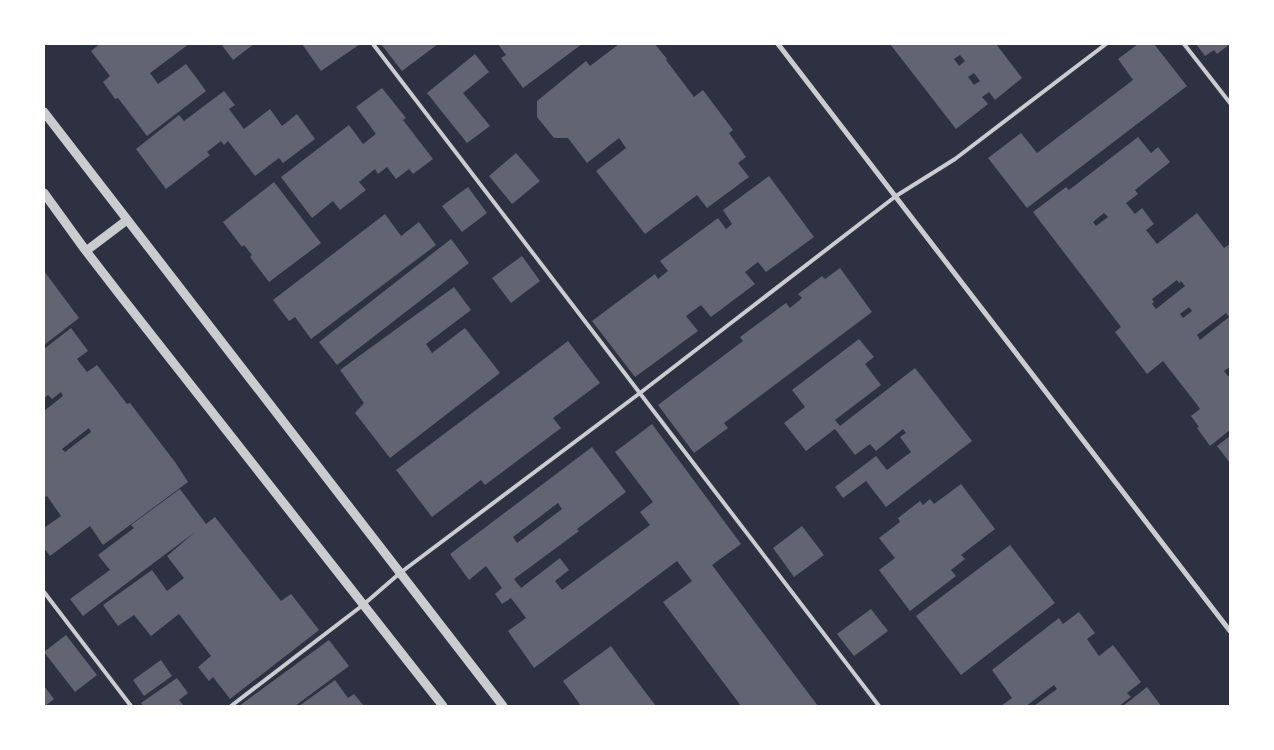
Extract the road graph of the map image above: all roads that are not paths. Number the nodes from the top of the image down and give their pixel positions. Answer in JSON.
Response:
{"nodes":[{"id":1,"x":373,"y":44,"type":"edge"},
{"id":2,"x":778,"y":44,"type":"edge"},
{"id":3,"x":1106,"y":44,"type":"edge"},
{"id":4,"x":1184,"y":44,"type":"edge"},
{"id":5,"x":1230,"y":103,"type":"edge"},
{"id":6,"x":44,"y":112,"type":"edge"},
{"id":7,"x":44,"y":193,"type":"edge"},
{"id":8,"x":896,"y":196,"type":"junction"},
{"id":9,"x":127,"y":220,"type":"junction"},
{"id":10,"x":86,"y":251,"type":"junction"},
{"id":11,"x":640,"y":393,"type":"junction"},
{"id":12,"x":400,"y":573,"type":"junction"},
{"id":13,"x":44,"y":592,"type":"edge"},
{"id":14,"x":364,"y":605,"type":"junction"},
{"id":15,"x":1230,"y":631,"type":"edge"},
{"id":16,"x":500,"y":705,"type":"edge"},
{"id":17,"x":131,"y":706,"type":"edge"},
{"id":18,"x":231,"y":706,"type":"edge"},
{"id":19,"x":443,"y":706,"type":"edge"},
{"id":20,"x":879,"y":706,"type":"edge"}],
"edges":[{"from":1,"to":11,"type":"lane"},
{"from":2,"to":8,"type":"street"},
{"from":3,"to":8,"type":"lane"},
{"from":4,"to":5,"type":"lane"},
{"from":6,"to":9,"type":"street"},
{"from":7,"to":10,"type":"street"},
{"from":8,"to":11,"type":"lane"},
{"from":8,"to":15,"type":"street"},
{"from":9,"to":10,"type":"street"},
{"from":9,"to":12,"type":"street"},
{"from":10,"to":14,"type":"street"},
{"from":11,"to":12,"type":"lane"},
{"from":11,"to":20,"type":"lane"},
{"from":12,"to":14,"type":"lane"},
{"from":12,"to":16,"type":"street"},
{"from":13,"to":17,"type":"lane"},
{"from":14,"to":18,"type":"lane"},
{"from":14,"to":19,"type":"street"}]}
